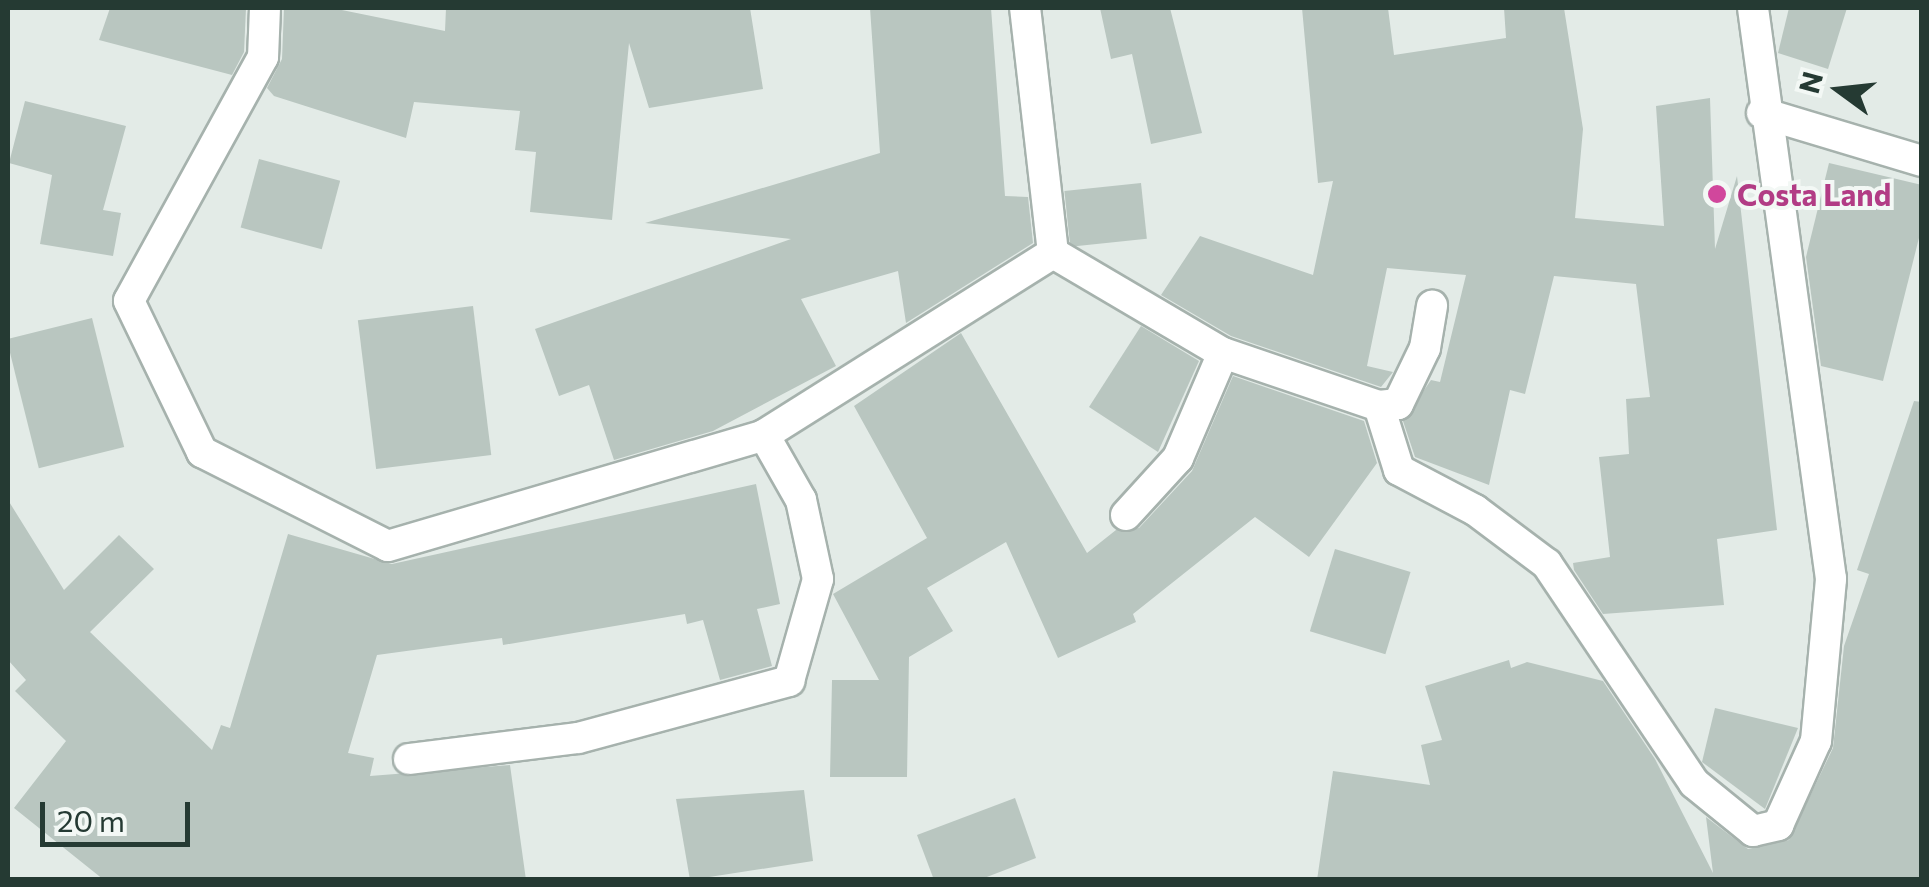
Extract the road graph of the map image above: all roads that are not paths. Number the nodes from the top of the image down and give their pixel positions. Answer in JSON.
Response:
{"nodes":[{"id":1,"x":265,"y":8,"type":"edge"},
{"id":2,"x":1025,"y":8,"type":"edge"},
{"id":3,"x":1753,"y":8,"type":"edge"},
{"id":4,"x":1762,"y":113,"type":"junction"},
{"id":5,"x":1922,"y":160,"type":"edge"},
{"id":6,"x":1053,"y":253,"type":"junction"},
{"id":7,"x":1432,"y":306,"type":"dead end"},
{"id":8,"x":1223,"y":353,"type":"junction"},
{"id":9,"x":1379,"y":406,"type":"junction"},
{"id":10,"x":764,"y":436,"type":"junction"},
{"id":11,"x":1126,"y":515,"type":"dead end"},
{"id":12,"x":409,"y":759,"type":"dead end"}],
"edges":[{"from":1,"to":10,"type":"street"},
{"from":2,"to":6,"type":"street"},
{"from":3,"to":4,"type":"street"},
{"from":4,"to":5,"type":"street"},
{"from":4,"to":9,"type":"street"},
{"from":6,"to":8,"type":"street"},
{"from":6,"to":10,"type":"street"},
{"from":7,"to":9,"type":"street"},
{"from":8,"to":9,"type":"street"},
{"from":8,"to":11,"type":"street"},
{"from":10,"to":12,"type":"street"}]}
